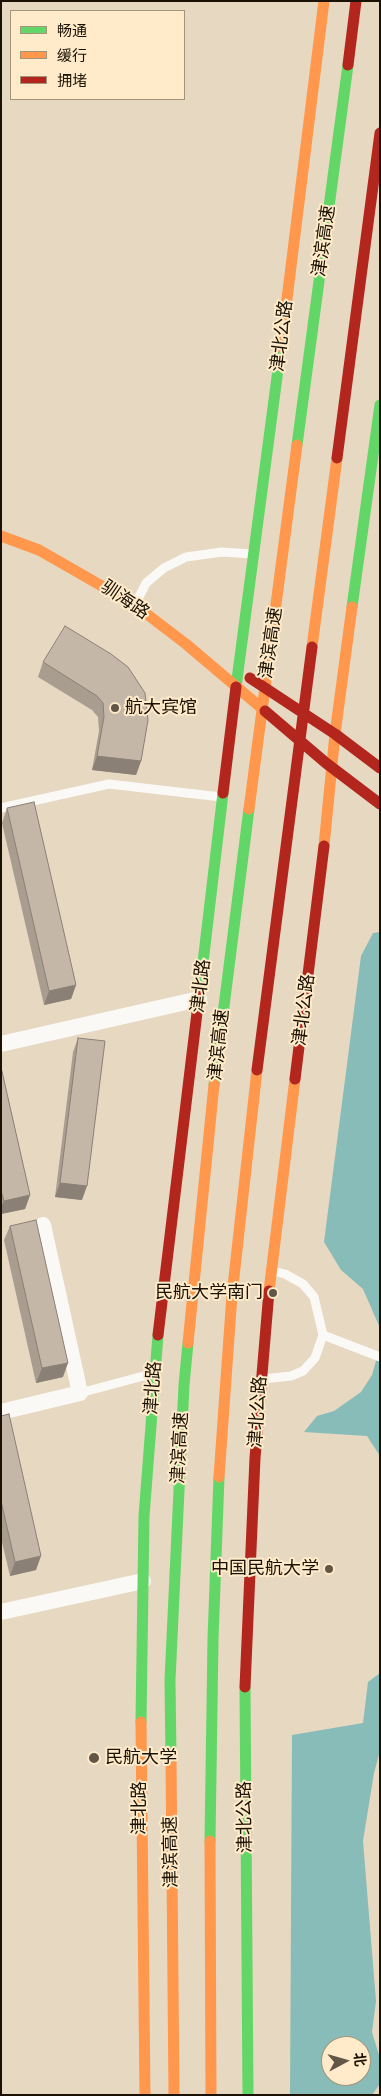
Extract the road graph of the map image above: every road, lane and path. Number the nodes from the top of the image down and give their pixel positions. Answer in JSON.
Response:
{"nodes":[{"id":1,"x":324,"y":1,"type":"edge"},
{"id":2,"x":356,"y":1,"type":"edge"},
{"id":3,"x":380,"y":133,"type":"edge"},
{"id":4,"x":380,"y":405,"type":"edge"},
{"id":5,"x":1,"y":529,"type":"edge"},
{"id":6,"x":1,"y":536,"type":"edge"},
{"id":7,"x":255,"y":554,"type":"junction"},
{"id":8,"x":136,"y":602,"type":"junction"},
{"id":9,"x":208,"y":648,"type":"dead end"},
{"id":10,"x":224,"y":659,"type":"dead end"},
{"id":11,"x":238,"y":671,"type":"junction"},
{"id":12,"x":236,"y":687,"type":"junction"},
{"id":13,"x":335,"y":734,"type":"junction"},
{"id":14,"x":330,"y":766,"type":"junction"},
{"id":15,"x":380,"y":768,"type":"edge"},
{"id":16,"x":224,"y":797,"type":"junction"},
{"id":17,"x":380,"y":804,"type":"edge"},
{"id":18,"x":1,"y":808,"type":"edge"},
{"id":19,"x":199,"y":999,"type":"junction"},
{"id":20,"x":1,"y":1044,"type":"edge"},
{"id":21,"x":43,"y":1224,"type":"dead end"},
{"id":22,"x":271,"y":1271,"type":"junction"},
{"id":23,"x":323,"y":1335,"type":"junction"},
{"id":24,"x":378,"y":1357,"type":"edge"},
{"id":25,"x":153,"y":1373,"type":"junction"},
{"id":26,"x":261,"y":1379,"type":"junction"},
{"id":27,"x":80,"y":1393,"type":"junction"},
{"id":28,"x":1,"y":1412,"type":"edge"},
{"id":29,"x":143,"y":1581,"type":"junction"},
{"id":30,"x":1,"y":1612,"type":"edge"},
{"id":31,"x":145,"y":2095,"type":"edge"},
{"id":32,"x":174,"y":2095,"type":"edge"},
{"id":33,"x":211,"y":2095,"type":"edge"},
{"id":34,"x":240,"y":2095,"type":"edge"},
{"id":35,"x":248,"y":2095,"type":"edge"}],
"edges":[{"from":1,"to":7,"type":"main road","name":"津北公路"},
{"from":2,"to":32,"type":"main road","name":"津滨高速"},
{"from":3,"to":33,"type":"main road"},
{"from":4,"to":13,"type":"main road","name":"津北公路"},
{"from":5,"to":8,"type":"main road","name":"驯海路"},
{"from":6,"to":8,"type":"main road","name":"驯海路"},
{"from":7,"to":8,"type":"lane"},
{"from":7,"to":11,"type":"main road","name":"津北公路"},
{"from":8,"to":9,"type":"main road","name":"驯海路"},
{"from":8,"to":12,"type":"main road","name":"驯海路"},
{"from":10,"to":11,"type":"main road"},
{"from":11,"to":12,"type":"main road","name":"津北公路"},
{"from":11,"to":13,"type":"main road"},
{"from":12,"to":14,"type":"main road"},
{"from":12,"to":16,"type":"main road","name":"津北路"},
{"from":13,"to":14,"type":"main road","name":"津北公路"},
{"from":13,"to":15,"type":"main road"},
{"from":14,"to":17,"type":"main road"},
{"from":14,"to":22,"type":"main road","name":"津北公路"},
{"from":14,"to":34,"type":"main road","name":"津北公路"},
{"from":16,"to":18,"type":"lane"},
{"from":16,"to":19,"type":"main road","name":"津北路"},
{"from":19,"to":20,"type":"street"},
{"from":19,"to":25,"type":"main road","name":"津北路"},
{"from":21,"to":27,"type":"street"},
{"from":22,"to":23,"type":"lane"},
{"from":22,"to":26,"type":"main road","name":"津北公路"},
{"from":23,"to":24,"type":"lane"},
{"from":23,"to":26,"type":"lane"},
{"from":25,"to":27,"type":"lane"},
{"from":25,"to":29,"type":"main road","name":"津北路"},
{"from":26,"to":35,"type":"main road","name":"津北公路"},
{"from":27,"to":28,"type":"street"},
{"from":29,"to":30,"type":"street"},
{"from":29,"to":31,"type":"main road","name":"津北路"}]}
